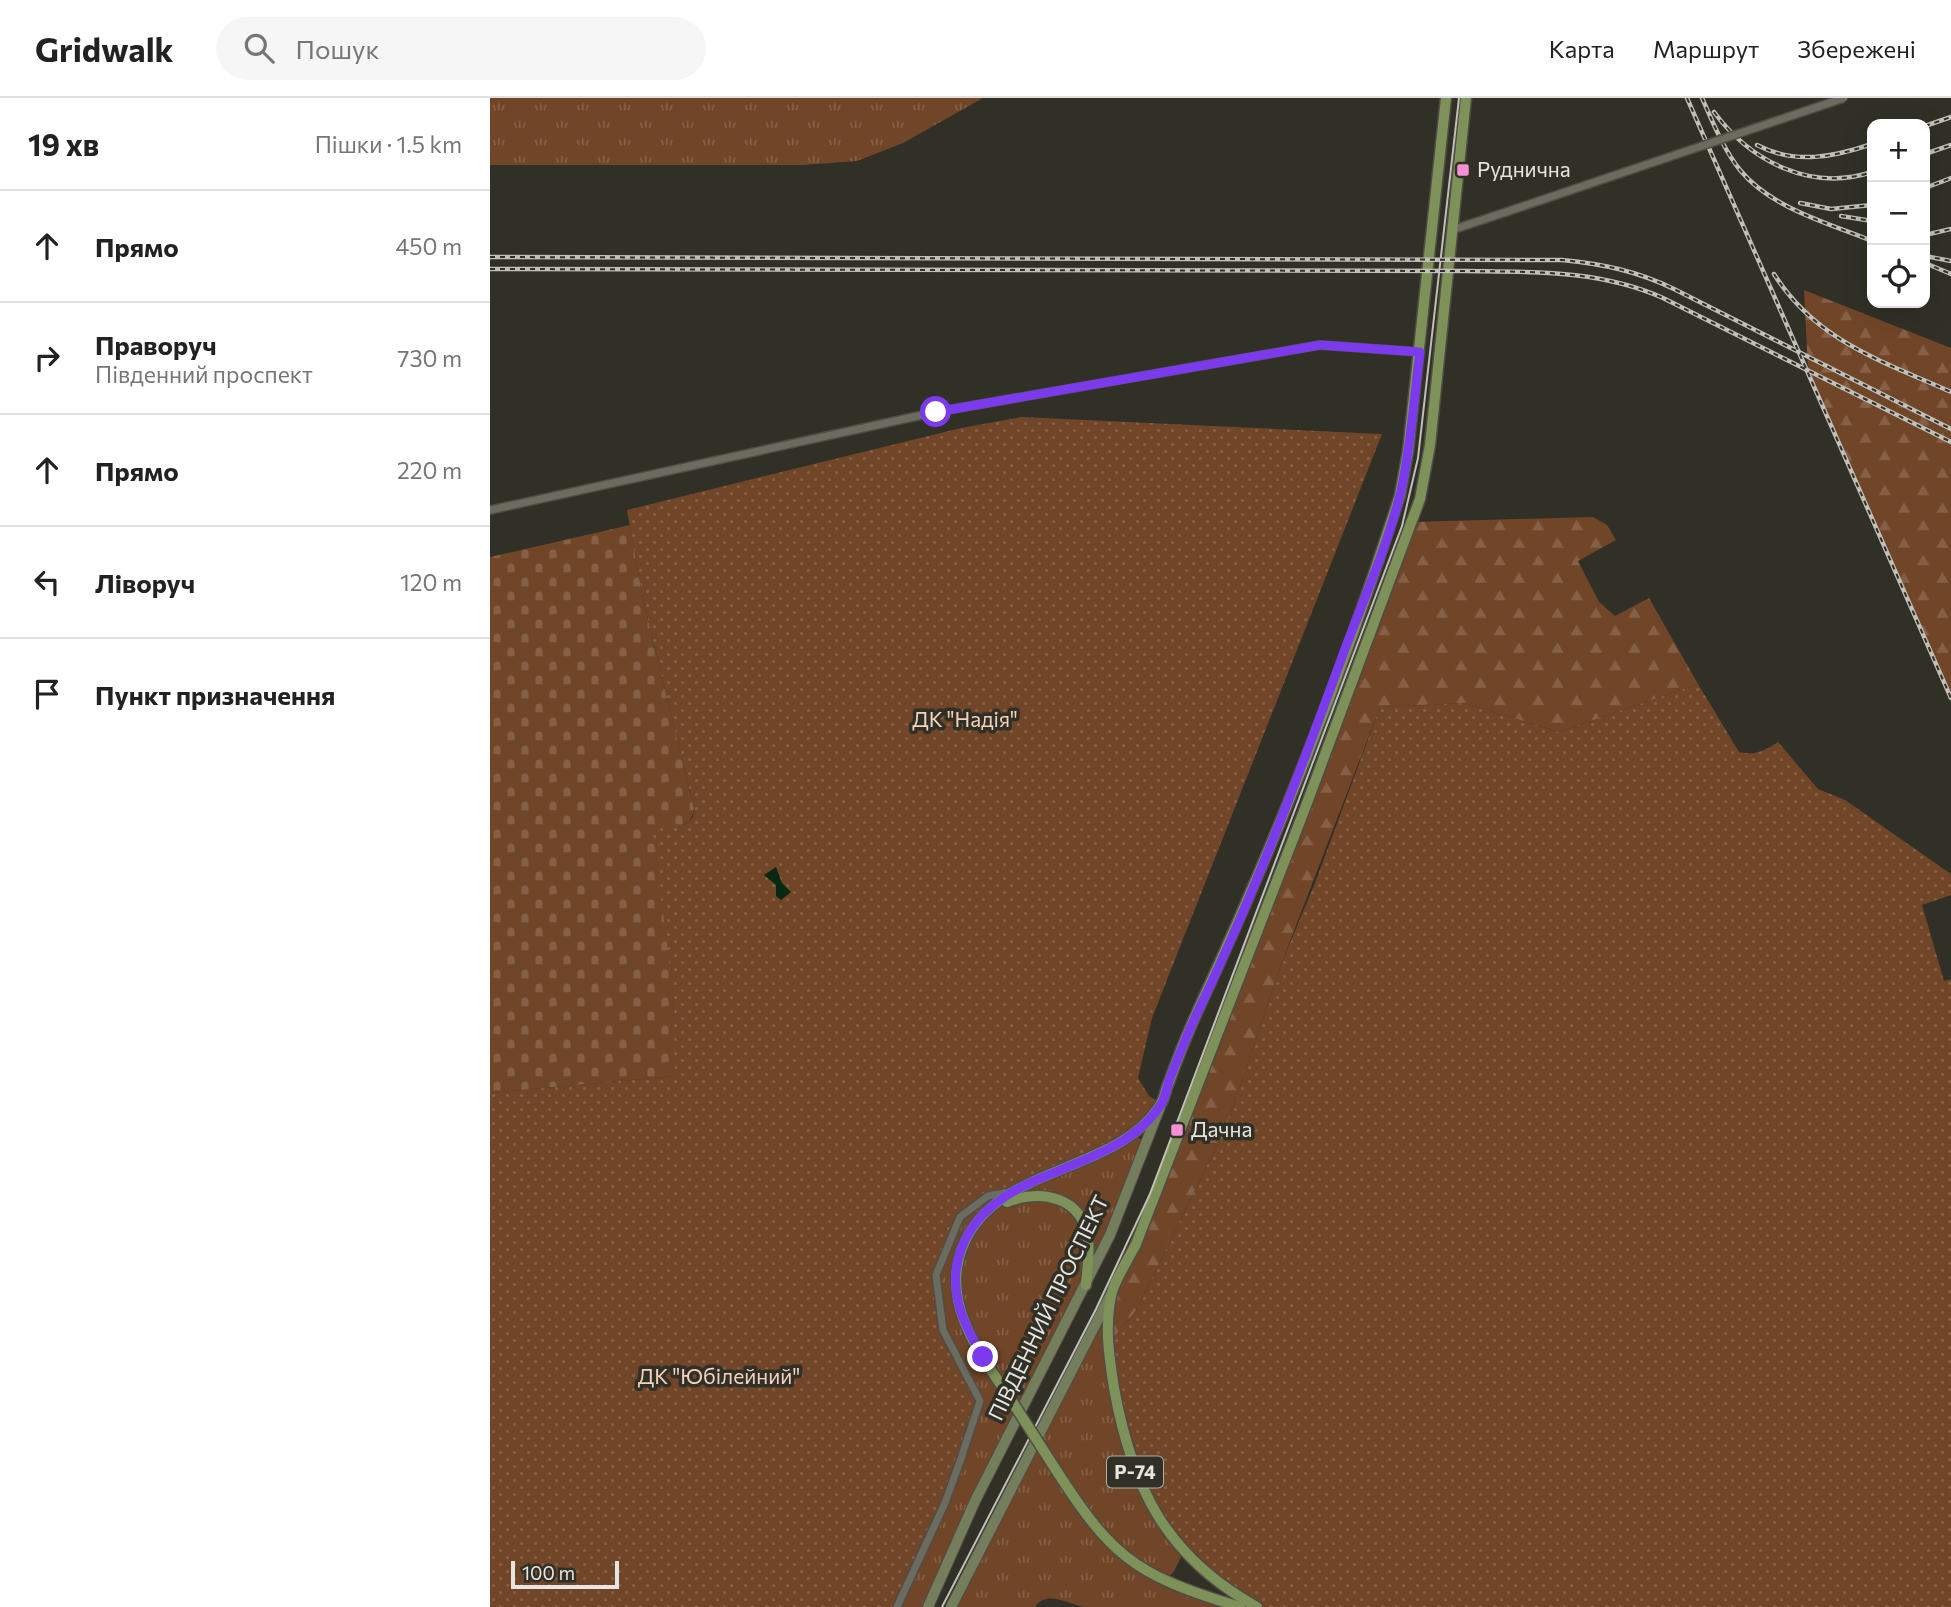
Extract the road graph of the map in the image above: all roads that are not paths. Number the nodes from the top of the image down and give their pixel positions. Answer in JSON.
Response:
{"nodes":[{"id":1,"x":1446,"y":98,"type":"edge"},
{"id":2,"x":1466,"y":98,"type":"edge"},
{"id":3,"x":1844,"y":98,"type":"edge"},
{"id":4,"x":1452,"y":230,"type":"junction"},
{"id":5,"x":1420,"y":352,"type":"junction"},
{"id":6,"x":490,"y":510,"type":"edge"},
{"id":7,"x":1161,"y":1103,"type":"junction"},
{"id":8,"x":1020,"y":1188,"type":"junction"},
{"id":9,"x":979,"y":1217,"type":"junction"},
{"id":10,"x":1086,"y":1285,"type":"junction"},
{"id":11,"x":1113,"y":1289,"type":"junction"},
{"id":12,"x":897,"y":1607,"type":"edge"},
{"id":13,"x":928,"y":1607,"type":"edge"},
{"id":14,"x":951,"y":1607,"type":"edge"},
{"id":15,"x":1240,"y":1607,"type":"edge"},
{"id":16,"x":1257,"y":1607,"type":"edge"}],
"edges":[{"from":1,"to":5,"type":"main road","name":"ПІВДЕННИЙ ПРОСПЕКТ"},
{"from":2,"to":4,"type":"main road","number":"Р-74"},
{"from":3,"to":4,"type":"street","bridge":true},
{"from":4,"to":11,"type":"main road","number":"Р-74"},
{"from":5,"to":6,"type":"street"},
{"from":5,"to":7,"type":"main road","name":"ПІВДЕННИЙ ПРОСПЕКТ"},
{"from":7,"to":8,"type":"main road"},
{"from":7,"to":10,"type":"main road","name":"ПІВДЕННИЙ ПРОСПЕКТ"},
{"from":8,"to":9,"type":"main road"},
{"from":8,"to":12,"type":"street"},
{"from":9,"to":10,"type":"main road"},
{"from":9,"to":15,"type":"main road","bridge":true},
{"from":10,"to":13,"type":"main road","name":"ПІВДЕННИЙ ПРОСПЕКТ"},
{"from":11,"to":14,"type":"main road"},
{"from":11,"to":16,"type":"main road","number":"Р-74"}]}
